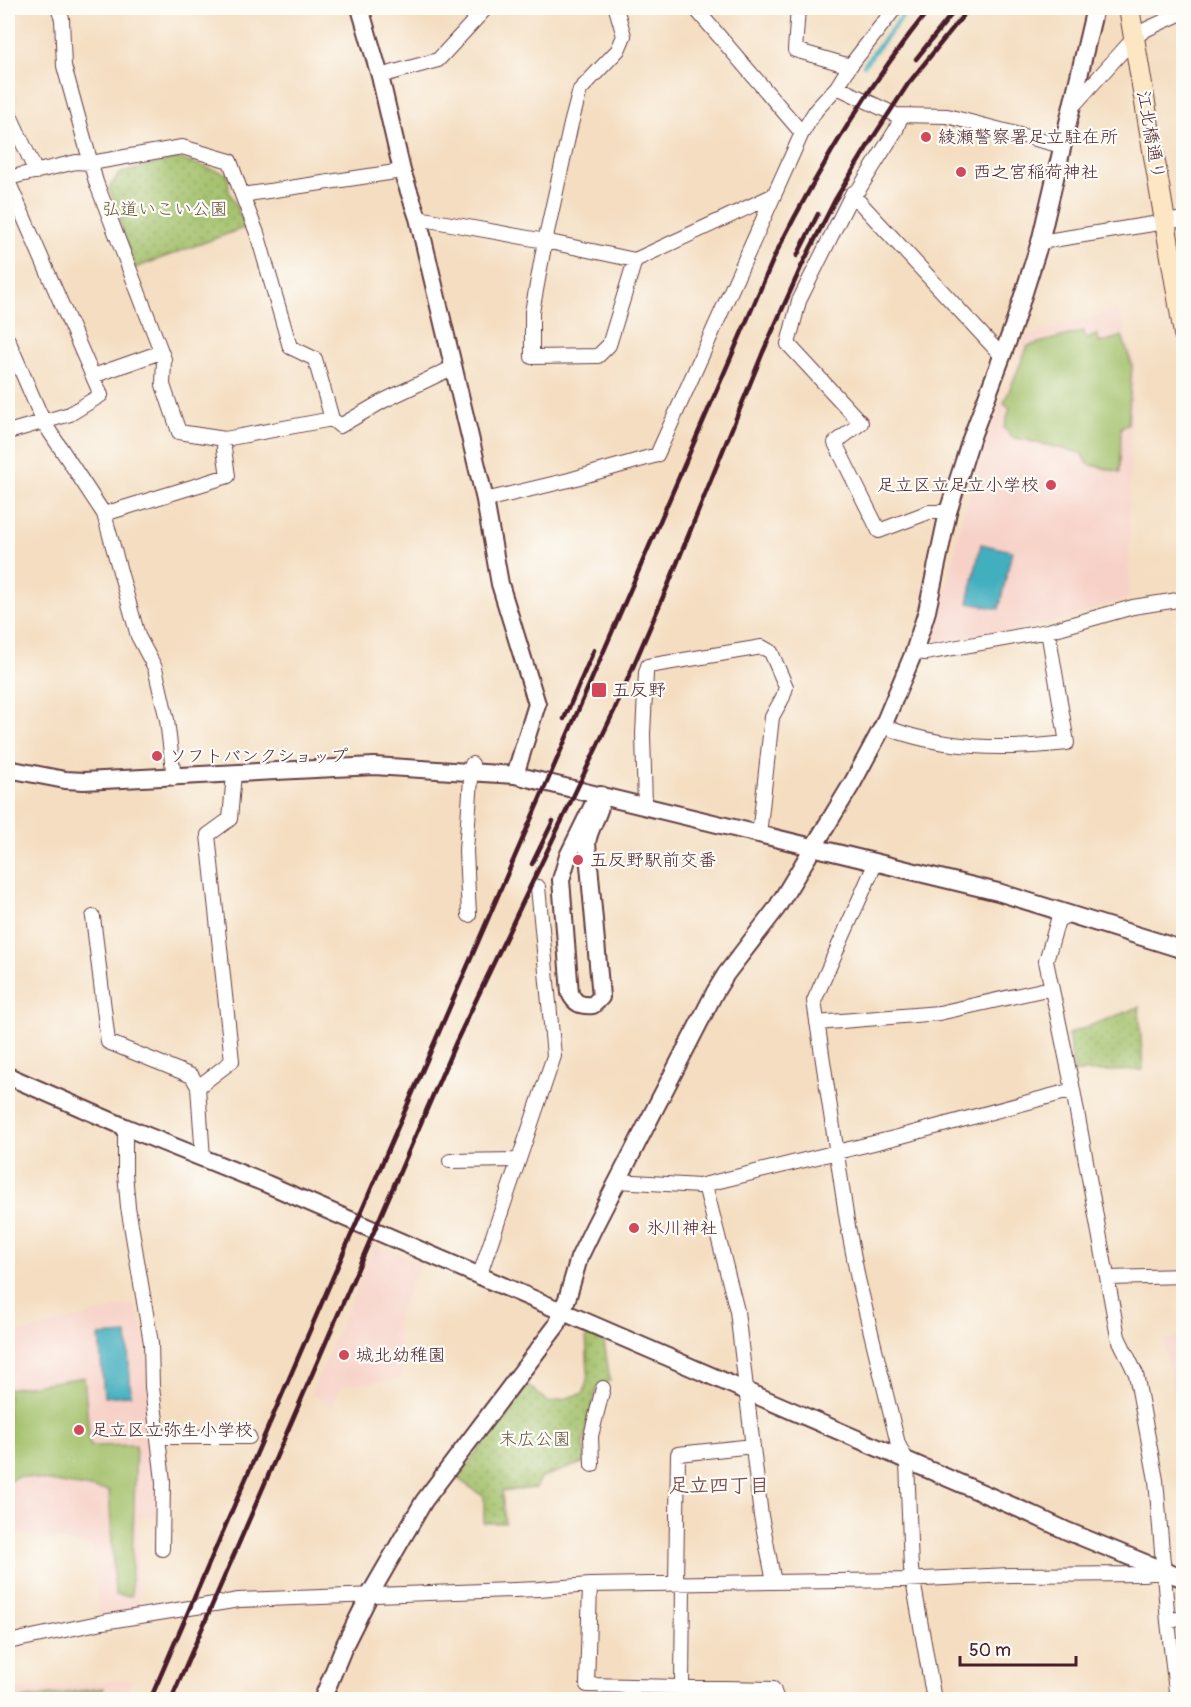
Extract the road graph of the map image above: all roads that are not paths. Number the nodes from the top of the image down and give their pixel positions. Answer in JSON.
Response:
{"nodes":[{"id":1,"x":58,"y":8,"type":"edge"},
{"id":2,"x":360,"y":8,"type":"edge"},
{"id":3,"x":486,"y":8,"type":"edge"},
{"id":4,"x":616,"y":8,"type":"edge"},
{"id":5,"x":695,"y":8,"type":"edge"},
{"id":6,"x":798,"y":8,"type":"edge"},
{"id":7,"x":895,"y":8,"type":"edge"},
{"id":8,"x":1095,"y":8,"type":"edge"},
{"id":9,"x":1129,"y":8,"type":"edge"},
{"id":10,"x":1184,"y":12,"type":"edge"},
{"id":11,"x":1135,"y":37,"type":"junction"},
{"id":12,"x":850,"y":66,"type":"junction"},
{"id":13,"x":380,"y":76,"type":"junction"},
{"id":14,"x":837,"y":87,"type":"junction"},
{"id":15,"x":1071,"y":108,"type":"junction"},
{"id":16,"x":8,"y":111,"type":"edge"},
{"id":17,"x":901,"y":116,"type":"junction"},
{"id":18,"x":802,"y":133,"type":"junction"},
{"id":19,"x":1062,"y":146,"type":"junction"},
{"id":20,"x":91,"y":163,"type":"junction"},
{"id":21,"x":402,"y":171,"type":"junction"},
{"id":22,"x":36,"y":172,"type":"junction"},
{"id":23,"x":8,"y":179,"type":"edge"},
{"id":24,"x":852,"y":194,"type":"junction"},
{"id":25,"x":242,"y":195,"type":"junction"},
{"id":26,"x":772,"y":196,"type":"junction"},
{"id":27,"x":418,"y":218,"type":"junction"},
{"id":28,"x":1175,"y":220,"type":"edge"},
{"id":29,"x":545,"y":241,"type":"junction"},
{"id":30,"x":1040,"y":242,"type":"junction"},
{"id":31,"x":635,"y":260,"type":"junction"},
{"id":32,"x":1184,"y":334,"type":"edge"},
{"id":33,"x":8,"y":340,"type":"edge"},
{"id":34,"x":161,"y":352,"type":"junction"},
{"id":35,"x":1002,"y":356,"type":"junction"},
{"id":36,"x":454,"y":367,"type":"junction"},
{"id":37,"x":93,"y":376,"type":"junction"},
{"id":38,"x":332,"y":419,"type":"junction"},
{"id":39,"x":44,"y":423,"type":"junction"},
{"id":40,"x":8,"y":432,"type":"edge"},
{"id":41,"x":225,"y":440,"type":"junction"},
{"id":42,"x":486,"y":501,"type":"junction"},
{"id":43,"x":948,"y":512,"type":"junction"},
{"id":44,"x":104,"y":514,"type":"junction"},
{"id":45,"x":1184,"y":599,"type":"edge"},
{"id":46,"x":1048,"y":630,"type":"junction"},
{"id":47,"x":914,"y":652,"type":"junction"},
{"id":48,"x":883,"y":726,"type":"junction"},
{"id":49,"x":472,"y":768,"type":"junction"},
{"id":50,"x":8,"y":769,"type":"edge"},
{"id":51,"x":234,"y":774,"type":"junction"},
{"id":52,"x":515,"y":775,"type":"junction"},
{"id":53,"x":174,"y":778,"type":"junction"},
{"id":54,"x":601,"y":795,"type":"junction"},
{"id":55,"x":645,"y":806,"type":"junction"},
{"id":56,"x":759,"y":835,"type":"junction"},
{"id":57,"x":812,"y":847,"type":"junction"},
{"id":58,"x":876,"y":862,"type":"junction"},
{"id":59,"x":538,"y":887,"type":"dead end"},
{"id":60,"x":469,"y":915,"type":"dead end"},
{"id":61,"x":1068,"y":915,"type":"junction"},
{"id":62,"x":93,"y":917,"type":"dead end"},
{"id":63,"x":1184,"y":950,"type":"edge"},
{"id":64,"x":1051,"y":988,"type":"junction"},
{"id":65,"x":818,"y":1023,"type":"junction"},
{"id":66,"x":8,"y":1076,"type":"edge"},
{"id":67,"x":198,"y":1087,"type":"junction"},
{"id":68,"x":1073,"y":1090,"type":"junction"},
{"id":69,"x":125,"y":1126,"type":"junction"},
{"id":70,"x":837,"y":1152,"type":"junction"},
{"id":71,"x":203,"y":1158,"type":"junction"},
{"id":72,"x":519,"y":1160,"type":"junction"},
{"id":73,"x":450,"y":1161,"type":"dead end"},
{"id":74,"x":618,"y":1181,"type":"junction"},
{"id":75,"x":705,"y":1185,"type":"junction"},
{"id":76,"x":1184,"y":1276,"type":"edge"},
{"id":77,"x":479,"y":1277,"type":"junction"},
{"id":78,"x":1109,"y":1278,"type":"junction"},
{"id":79,"x":562,"y":1313,"type":"junction"},
{"id":80,"x":603,"y":1388,"type":"dead end"},
{"id":81,"x":747,"y":1393,"type":"junction"},
{"id":82,"x":159,"y":1437,"type":"junction"},
{"id":83,"x":249,"y":1437,"type":"dead end"},
{"id":84,"x":753,"y":1446,"type":"junction"},
{"id":85,"x":906,"y":1461,"type":"junction"},
{"id":86,"x":591,"y":1464,"type":"dead end"},
{"id":87,"x":162,"y":1549,"type":"dead end"},
{"id":88,"x":1163,"y":1570,"type":"junction"},
{"id":89,"x":1184,"y":1579,"type":"edge"},
{"id":90,"x":913,"y":1580,"type":"junction"},
{"id":91,"x":774,"y":1582,"type":"junction"},
{"id":92,"x":680,"y":1583,"type":"junction"},
{"id":93,"x":590,"y":1586,"type":"junction"},
{"id":94,"x":369,"y":1596,"type":"junction"},
{"id":95,"x":1184,"y":1617,"type":"edge"},
{"id":96,"x":1168,"y":1622,"type":"junction"},
{"id":97,"x":8,"y":1642,"type":"edge"},
{"id":98,"x":682,"y":1686,"type":"junction"},
{"id":99,"x":322,"y":1700,"type":"edge"},
{"id":100,"x":777,"y":1700,"type":"edge"},
{"id":101,"x":934,"y":1700,"type":"edge"},
{"id":102,"x":1178,"y":1700,"type":"edge"}],
"edges":[{"from":1,"to":20,"type":"street"},
{"from":2,"to":13,"type":"street"},
{"from":3,"to":13,"type":"street"},
{"from":4,"to":29,"type":"street"},
{"from":5,"to":18,"type":"street"},
{"from":6,"to":12,"type":"street"},
{"from":7,"to":12,"type":"street"},
{"from":8,"to":15,"type":"street"},
{"from":9,"to":11,"type":"main road","name":"江北橋通り"},
{"from":10,"to":11,"type":"street"},
{"from":11,"to":15,"type":"street"},
{"from":11,"to":28,"type":"main road","name":"江北橋通り"},
{"from":12,"to":14,"type":"street"},
{"from":13,"to":21,"type":"street"},
{"from":14,"to":17,"type":"street"},
{"from":14,"to":18,"type":"street"},
{"from":15,"to":19,"type":"street"},
{"from":16,"to":22,"type":"street"},
{"from":17,"to":19,"type":"street"},
{"from":17,"to":24,"type":"street"},
{"from":18,"to":26,"type":"street"},
{"from":19,"to":30,"type":"street"},
{"from":20,"to":22,"type":"street"},
{"from":20,"to":25,"type":"street"},
{"from":20,"to":34,"type":"street"},
{"from":21,"to":25,"type":"street"},
{"from":21,"to":27,"type":"street"},
{"from":22,"to":23,"type":"street"},
{"from":23,"to":37,"type":"street"},
{"from":24,"to":35,"type":"street"},
{"from":24,"to":43,"type":"street"},
{"from":25,"to":38,"type":"street"},
{"from":26,"to":31,"type":"street"},
{"from":26,"to":42,"type":"street"},
{"from":27,"to":29,"type":"street"},
{"from":27,"to":36,"type":"street"},
{"from":28,"to":30,"type":"street"},
{"from":28,"to":32,"type":"main road","name":"江北橋通り"},
{"from":29,"to":31,"type":"street"},
{"from":29,"to":31,"type":"street"},
{"from":30,"to":35,"type":"street"},
{"from":33,"to":39,"type":"street"},
{"from":34,"to":37,"type":"street"},
{"from":34,"to":41,"type":"street"},
{"from":35,"to":43,"type":"street"},
{"from":36,"to":38,"type":"street"},
{"from":36,"to":42,"type":"street"},
{"from":37,"to":39,"type":"street"},
{"from":38,"to":41,"type":"street"},
{"from":39,"to":40,"type":"street"},
{"from":39,"to":44,"type":"street"},
{"from":41,"to":44,"type":"street"},
{"from":42,"to":52,"type":"street"},
{"from":43,"to":47,"type":"street"},
{"from":44,"to":53,"type":"street"},
{"from":45,"to":46,"type":"street"},
{"from":46,"to":47,"type":"street"},
{"from":46,"to":48,"type":"street"},
{"from":47,"to":48,"type":"street"},
{"from":48,"to":57,"type":"street"},
{"from":49,"to":51,"type":"street"},
{"from":49,"to":52,"type":"street"},
{"from":49,"to":60,"type":"street"},
{"from":50,"to":53,"type":"street"},
{"from":51,"to":53,"type":"street"},
{"from":51,"to":67,"type":"street"},
{"from":52,"to":54,"type":"street"},
{"from":54,"to":54,"type":"street"},
{"from":54,"to":55,"type":"street"},
{"from":55,"to":56,"type":"street"},
{"from":55,"to":56,"type":"street"},
{"from":56,"to":57,"type":"street"},
{"from":57,"to":58,"type":"street"},
{"from":57,"to":74,"type":"street"},
{"from":58,"to":61,"type":"street"},
{"from":58,"to":65,"type":"street"},
{"from":59,"to":72,"type":"street"},
{"from":61,"to":63,"type":"street"},
{"from":61,"to":64,"type":"street"},
{"from":62,"to":67,"type":"street"},
{"from":64,"to":65,"type":"street"},
{"from":64,"to":68,"type":"street"},
{"from":65,"to":70,"type":"street"},
{"from":66,"to":69,"type":"street"},
{"from":67,"to":71,"type":"street"},
{"from":68,"to":70,"type":"street"},
{"from":68,"to":78,"type":"street"},
{"from":69,"to":71,"type":"street"},
{"from":69,"to":82,"type":"street"},
{"from":70,"to":75,"type":"street"},
{"from":70,"to":85,"type":"street"},
{"from":71,"to":77,"type":"street"},
{"from":72,"to":73,"type":"street"},
{"from":72,"to":77,"type":"street"},
{"from":74,"to":75,"type":"street"},
{"from":74,"to":79,"type":"street"},
{"from":75,"to":81,"type":"street"},
{"from":76,"to":78,"type":"street"},
{"from":77,"to":79,"type":"street"},
{"from":78,"to":88,"type":"street"},
{"from":79,"to":81,"type":"street"},
{"from":79,"to":94,"type":"street"},
{"from":80,"to":86,"type":"street"},
{"from":81,"to":84,"type":"street"},
{"from":81,"to":85,"type":"street"},
{"from":82,"to":83,"type":"street"},
{"from":82,"to":87,"type":"street"},
{"from":84,"to":91,"type":"street"},
{"from":84,"to":92,"type":"street"},
{"from":85,"to":88,"type":"street"},
{"from":85,"to":90,"type":"street"},
{"from":88,"to":89,"type":"street"},
{"from":88,"to":90,"type":"street"},
{"from":88,"to":96,"type":"street"},
{"from":90,"to":91,"type":"street"},
{"from":90,"to":101,"type":"street"},
{"from":91,"to":92,"type":"street"},
{"from":92,"to":93,"type":"street"},
{"from":92,"to":98,"type":"street"},
{"from":93,"to":94,"type":"street"},
{"from":93,"to":98,"type":"street"},
{"from":94,"to":97,"type":"street"},
{"from":94,"to":99,"type":"street"},
{"from":95,"to":96,"type":"street"},
{"from":96,"to":102,"type":"street"},
{"from":98,"to":100,"type":"street"}]}
